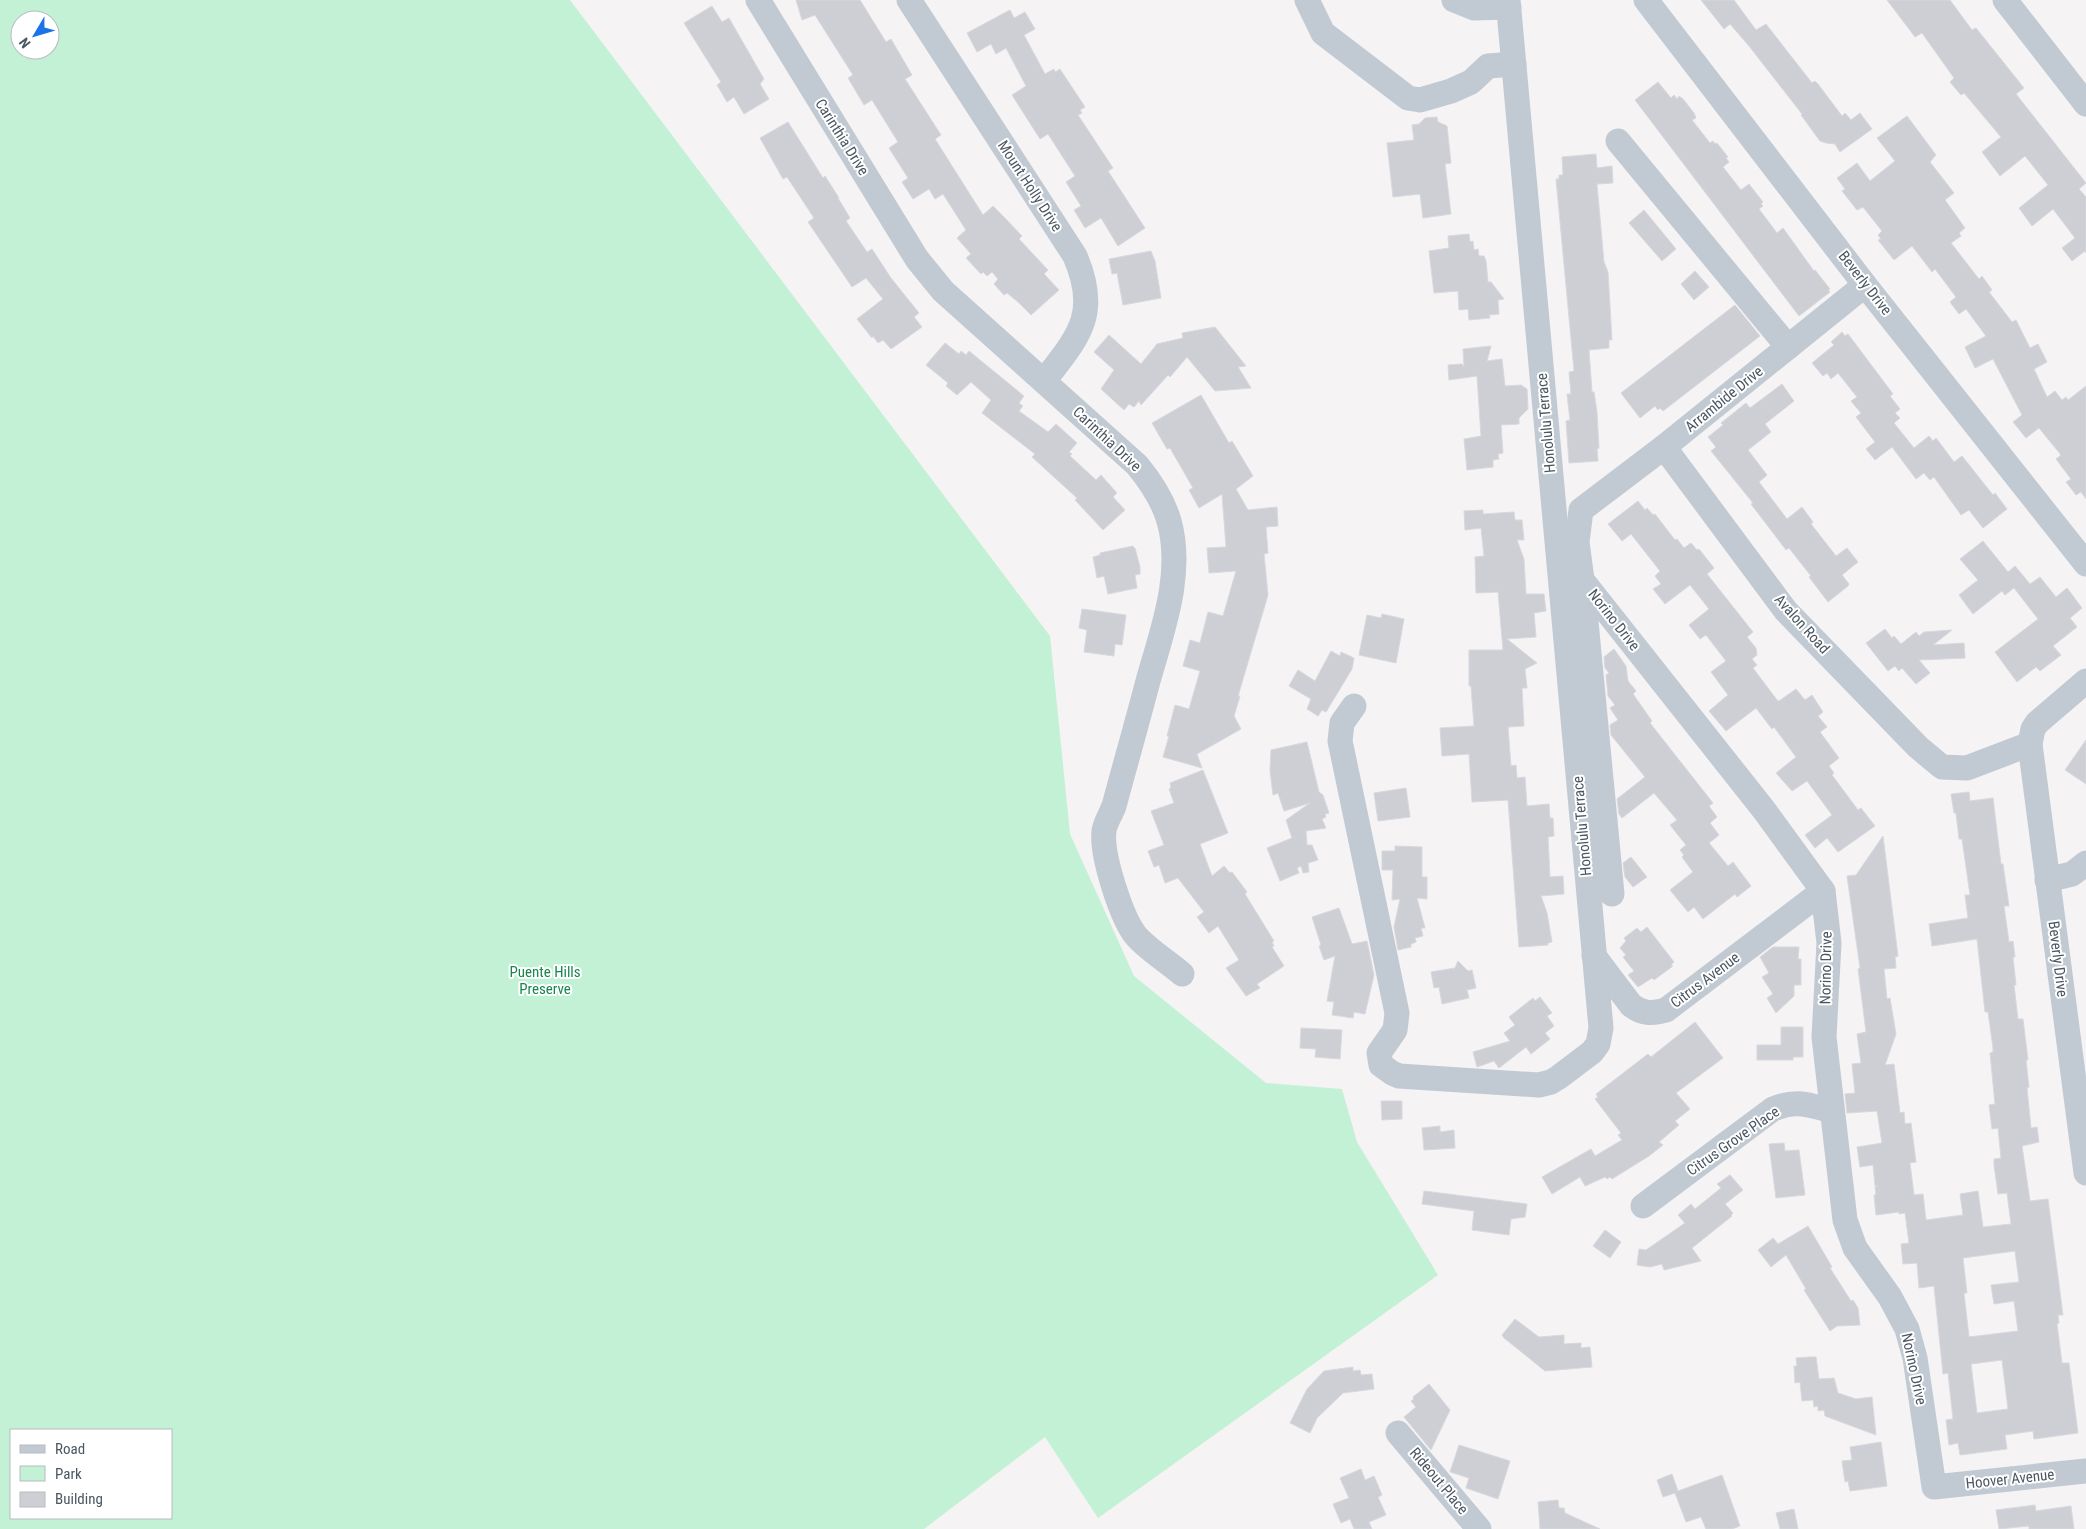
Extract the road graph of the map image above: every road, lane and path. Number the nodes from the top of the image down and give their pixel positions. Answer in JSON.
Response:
{"nodes":[{"id":1,"x":758,"y":0,"type":"edge"},
{"id":2,"x":909,"y":0,"type":"edge"},
{"id":3,"x":1307,"y":0,"type":"edge"},
{"id":4,"x":1454,"y":0,"type":"edge"},
{"id":5,"x":1646,"y":0,"type":"edge"},
{"id":6,"x":2005,"y":0,"type":"edge"},
{"id":7,"x":1508,"y":3,"type":"edge"},
{"id":8,"x":1514,"y":64,"type":"junction"},
{"id":9,"x":2086,"y":104,"type":"edge"},
{"id":10,"x":1618,"y":141,"type":"dead end"},
{"id":11,"x":1866,"y":285,"type":"junction"},
{"id":12,"x":1788,"y":347,"type":"junction"},
{"id":13,"x":1044,"y":381,"type":"junction"},
{"id":14,"x":1664,"y":447,"type":"junction"},
{"id":15,"x":1581,"y":510,"type":"joint"},
{"id":16,"x":2086,"y":564,"type":"edge"},
{"id":17,"x":1582,"y":580,"type":"junction"},
{"id":18,"x":2086,"y":681,"type":"edge"},
{"id":19,"x":1354,"y":706,"type":"dead end"},
{"id":20,"x":2030,"y":744,"type":"junction"},
{"id":21,"x":2086,"y":863,"type":"edge"},
{"id":22,"x":2048,"y":880,"type":"junction"},
{"id":23,"x":1823,"y":891,"type":"junction"},
{"id":24,"x":1612,"y":894,"type":"dead end"},
{"id":25,"x":1594,"y":956,"type":"junction"},
{"id":26,"x":1182,"y":974,"type":"dead end"},
{"id":27,"x":2078,"y":1043,"type":"edge"},
{"id":28,"x":1832,"y":1111,"type":"junction"},
{"id":29,"x":2086,"y":1174,"type":"edge"},
{"id":30,"x":1643,"y":1206,"type":"dead end"},
{"id":31,"x":1398,"y":1433,"type":"dead end"},
{"id":32,"x":2086,"y":1471,"type":"edge"},
{"id":33,"x":1934,"y":1487,"type":"joint"},
{"id":34,"x":1479,"y":1529,"type":"edge"}],
"edges":[{"from":1,"to":13,"type":"street","name":"Carinthia Drive"},
{"from":2,"to":13,"type":"street","name":"Mount Holly Drive"},
{"from":3,"to":8,"type":"street"},
{"from":4,"to":7,"type":"street"},
{"from":5,"to":11,"type":"street","name":"Beverly Drive"},
{"from":6,"to":9,"type":"street"},
{"from":7,"to":8,"type":"street","name":"Honolulu Terrace"},
{"from":8,"to":25,"type":"street","name":"Honolulu Terrace"},
{"from":10,"to":12,"type":"street"},
{"from":11,"to":12,"type":"street","name":"Arrambide Drive"},
{"from":11,"to":16,"type":"street","name":"Beverly Drive"},
{"from":12,"to":14,"type":"street","name":"Arrambide Drive"},
{"from":13,"to":26,"type":"street","name":"Carinthia Drive"},
{"from":14,"to":15,"type":"street","name":"Arrambide Drive"},
{"from":14,"to":20,"type":"street","name":"Avalon Road"},
{"from":15,"to":17,"type":"street","name":"Norino Drive"},
{"from":17,"to":23,"type":"street","name":"Norino Drive"},
{"from":17,"to":24,"type":"street"},
{"from":18,"to":20,"type":"street"},
{"from":19,"to":25,"type":"street","name":"Honolulu Terrace"},
{"from":20,"to":22,"type":"street","name":"Beverly Drive"},
{"from":21,"to":22,"type":"street"},
{"from":22,"to":27,"type":"street","name":"Beverly Drive"},
{"from":23,"to":25,"type":"street","name":"Citrus Avenue"},
{"from":23,"to":28,"type":"street","name":"Norino Drive"},
{"from":27,"to":29,"type":"street","name":"Beverly Drive"},
{"from":28,"to":30,"type":"street","name":"Citrus Grove Place"},
{"from":28,"to":33,"type":"street","name":"Norino Drive"},
{"from":31,"to":34,"type":"street","name":"Rideout Place"},
{"from":32,"to":33,"type":"street","name":"Hoover Avenue"}]}
